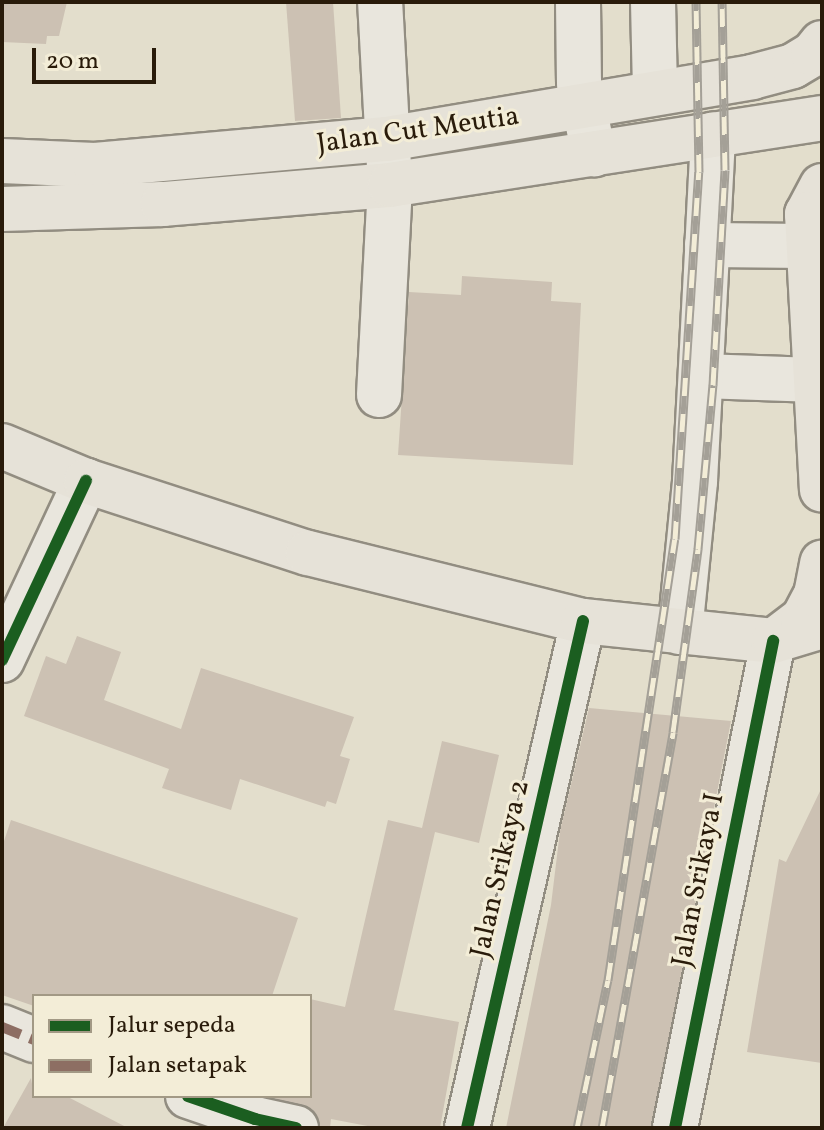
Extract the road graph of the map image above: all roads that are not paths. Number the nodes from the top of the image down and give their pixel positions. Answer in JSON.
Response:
{"nodes":[{"id":1,"x":380,"y":2,"type":"edge"},
{"id":2,"x":578,"y":2,"type":"edge"},
{"id":3,"x":653,"y":2,"type":"edge"},
{"id":4,"x":822,"y":43,"type":"edge"},
{"id":5,"x":655,"y":92,"type":"junction"},
{"id":6,"x":585,"y":106,"type":"junction"},
{"id":7,"x":822,"y":118,"type":"edge"},
{"id":8,"x":713,"y":134,"type":"junction"},
{"id":9,"x":387,"y":139,"type":"junction"},
{"id":10,"x":594,"y":154,"type":"junction"},
{"id":11,"x":2,"y":161,"type":"edge"},
{"id":12,"x":390,"y":185,"type":"junction"},
{"id":13,"x":822,"y":186,"type":"edge"},
{"id":14,"x":2,"y":209,"type":"edge"},
{"id":15,"x":707,"y":245,"type":"junction"},
{"id":16,"x":809,"y":246,"type":"junction"},
{"id":17,"x":702,"y":376,"type":"junction"},
{"id":18,"x":816,"y":380,"type":"junction"},
{"id":19,"x":379,"y":395,"type":"dead end"},
{"id":20,"x":2,"y":446,"type":"edge"},
{"id":21,"x":86,"y":481,"type":"junction"},
{"id":22,"x":822,"y":490,"type":"edge"},
{"id":23,"x":822,"y":563,"type":"edge"},
{"id":24,"x":583,"y":621,"type":"junction"},
{"id":25,"x":822,"y":626,"type":"edge"},
{"id":26,"x":680,"y":632,"type":"junction"},
{"id":27,"x":773,"y":641,"type":"junction"},
{"id":28,"x":2,"y":660,"type":"edge"},
{"id":29,"x":2,"y":1027,"type":"edge"},
{"id":30,"x":32,"y":1039,"type":"edge"},
{"id":31,"x":194,"y":1098,"type":"edge"},
{"id":32,"x":296,"y":1128,"type":"edge"},
{"id":33,"x":467,"y":1128,"type":"edge"},
{"id":34,"x":675,"y":1128,"type":"edge"}],
"edges":[{"from":1,"to":9,"type":"street"},
{"from":2,"to":6,"type":"street"},
{"from":3,"to":5,"type":"street"},
{"from":4,"to":5,"type":"main road","name":"Jalan Cut Meutia"},
{"from":5,"to":6,"type":"main road","name":"Jalan Cut Meutia"},
{"from":6,"to":9,"type":"main road","name":"Jalan Cut Meutia"},
{"from":6,"to":10,"type":"street"},
{"from":7,"to":8,"type":"main road","name":"Jalan Cut Meutia"},
{"from":8,"to":10,"type":"main road","name":"Jalan Cut Meutia"},
{"from":8,"to":15,"type":"street"},
{"from":9,"to":11,"type":"main road","name":"Jalan Cut Meutia"},
{"from":9,"to":12,"type":"street"},
{"from":10,"to":12,"type":"main road","name":"Jalan Cut Meutia"},
{"from":12,"to":14,"type":"main road","name":"Jalan Cut Meutia"},
{"from":12,"to":19,"type":"street"},
{"from":13,"to":16,"type":"main road"},
{"from":15,"to":16,"type":"street"},
{"from":15,"to":17,"type":"street"},
{"from":16,"to":18,"type":"main road"},
{"from":17,"to":18,"type":"street"},
{"from":17,"to":26,"type":"street"},
{"from":18,"to":22,"type":"main road"},
{"from":20,"to":21,"type":"main road"},
{"from":21,"to":24,"type":"main road"},
{"from":21,"to":28,"type":"street"},
{"from":23,"to":27,"type":"main road"},
{"from":24,"to":26,"type":"main road"},
{"from":24,"to":33,"type":"street","name":"Jalan Srikaya 2"},
{"from":25,"to":27,"type":"main road"},
{"from":26,"to":27,"type":"main road"},
{"from":27,"to":34,"type":"street","name":"Jalan Srikaya I"},
{"from":29,"to":30,"type":"street"},
{"from":31,"to":32,"type":"street"}]}
